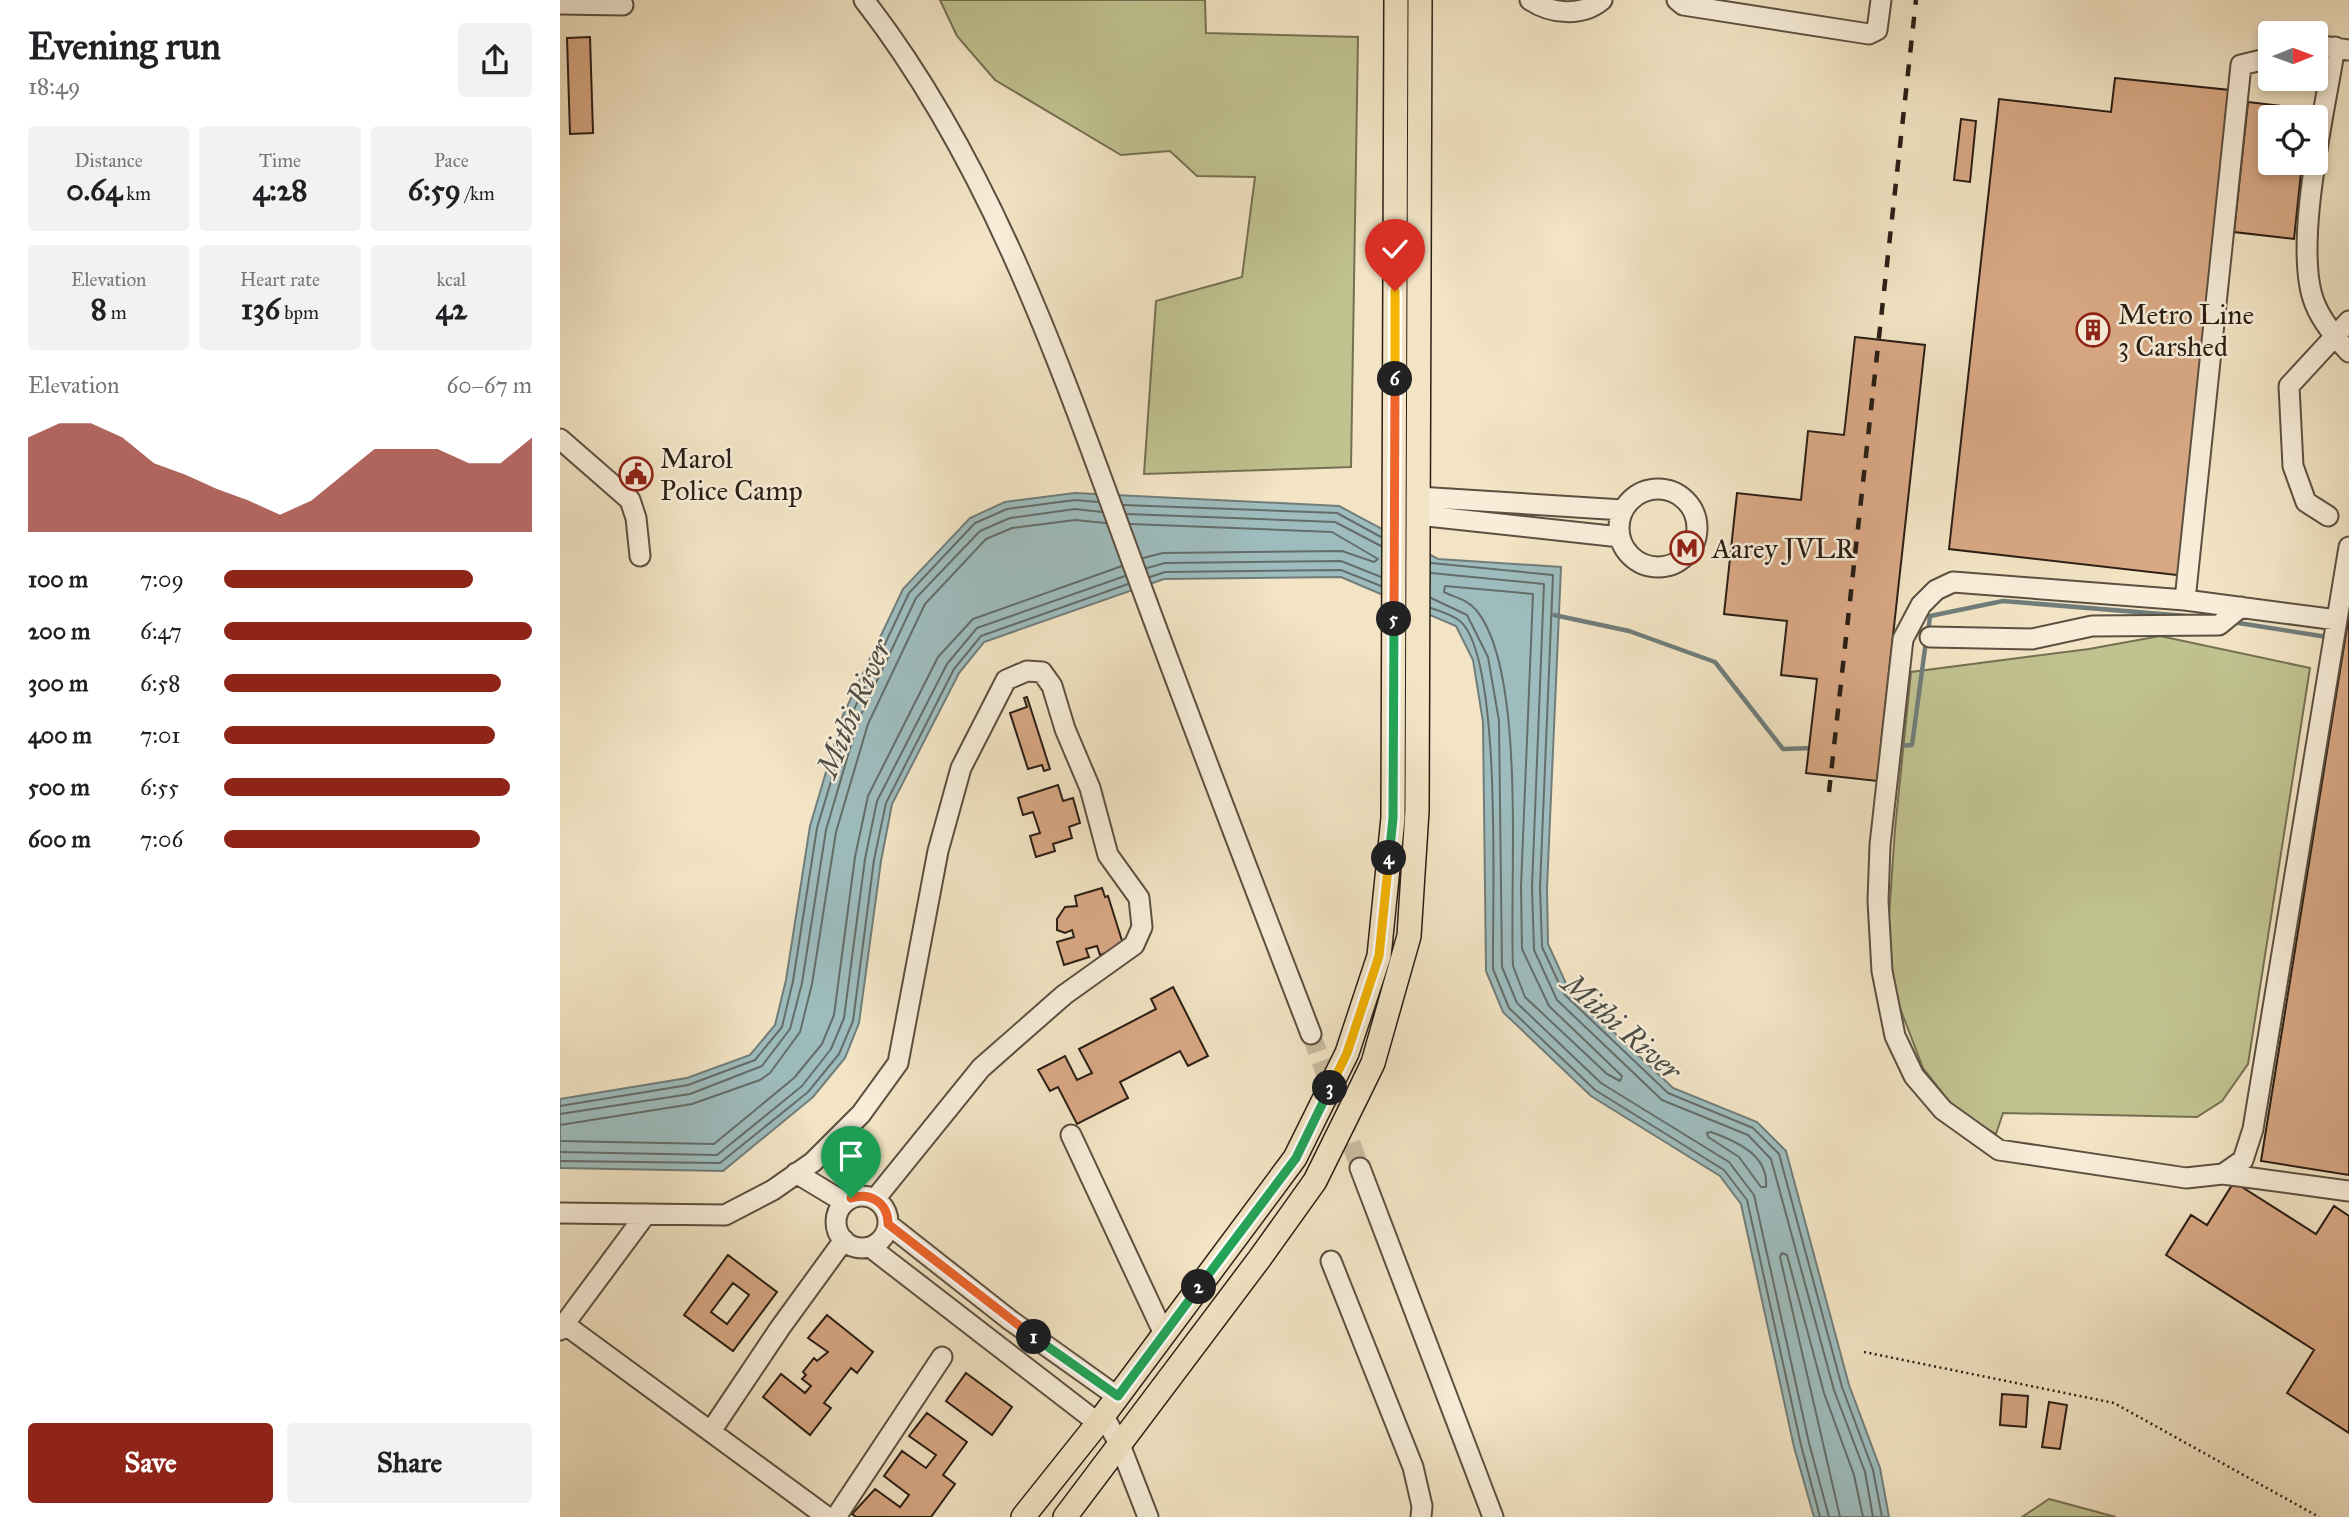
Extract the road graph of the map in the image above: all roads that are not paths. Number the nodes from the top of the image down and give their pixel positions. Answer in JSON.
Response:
{"nodes":[{"id":1,"x":864,"y":0,"type":"edge"},
{"id":2,"x":1396,"y":0,"type":"edge"},
{"id":3,"x":1420,"y":0,"type":"edge"},
{"id":4,"x":1530,"y":0,"type":"edge"},
{"id":5,"x":1602,"y":0,"type":"edge"},
{"id":6,"x":1677,"y":0,"type":"edge"},
{"id":7,"x":1881,"y":0,"type":"edge"},
{"id":8,"x":560,"y":4,"type":"edge"},
{"id":9,"x":624,"y":5,"type":"dead end"},
{"id":10,"x":2333,"y":47,"type":"edge"},
{"id":11,"x":2258,"y":61,"type":"edge"},
{"id":12,"x":2349,"y":321,"type":"edge"},
{"id":13,"x":2335,"y":338,"type":"junction"},
{"id":14,"x":2349,"y":352,"type":"edge"},
{"id":15,"x":560,"y":439,"type":"edge"},
{"id":16,"x":1418,"y":506,"type":"junction"},
{"id":17,"x":1623,"y":510,"type":"junction"},
{"id":18,"x":2328,"y":516,"type":"dead end"},
{"id":19,"x":1620,"y":537,"type":"junction"},
{"id":20,"x":2349,"y":547,"type":"edge"},
{"id":21,"x":640,"y":556,"type":"dead end"},
{"id":22,"x":2185,"y":600,"type":"junction"},
{"id":23,"x":2241,"y":607,"type":"junction"},
{"id":24,"x":2337,"y":620,"type":"junction"},
{"id":25,"x":1930,"y":637,"type":"dead end"},
{"id":26,"x":1311,"y":1034,"type":"tunnel mouth"},
{"id":27,"x":1071,"y":1135,"type":"dead end"},
{"id":28,"x":1360,"y":1168,"type":"tunnel mouth"},
{"id":29,"x":796,"y":1173,"type":"junction"},
{"id":30,"x":2223,"y":1174,"type":"junction"},
{"id":31,"x":2349,"y":1191,"type":"edge"},
{"id":32,"x":875,"y":1199,"type":"junction"},
{"id":33,"x":844,"y":1202,"type":"junction"},
{"id":34,"x":560,"y":1213,"type":"edge"},
{"id":35,"x":646,"y":1214,"type":"junction"},
{"id":36,"x":888,"y":1224,"type":"junction"},
{"id":37,"x":844,"y":1240,"type":"junction"},
{"id":38,"x":870,"y":1247,"type":"junction"},
{"id":39,"x":1331,"y":1261,"type":"dead end"},
{"id":40,"x":562,"y":1327,"type":"edge"},
{"id":41,"x":1164,"y":1334,"type":"junction"},
{"id":42,"x":942,"y":1357,"type":"dead end"},
{"id":43,"x":1118,"y":1396,"type":"junction"},
{"id":44,"x":1100,"y":1419,"type":"junction"},
{"id":45,"x":711,"y":1431,"type":"junction"},
{"id":46,"x":1120,"y":1445,"type":"junction"},
{"id":47,"x":827,"y":1517,"type":"edge"},
{"id":48,"x":836,"y":1517,"type":"edge"},
{"id":49,"x":1023,"y":1517,"type":"edge"},
{"id":50,"x":1065,"y":1517,"type":"edge"},
{"id":51,"x":1148,"y":1517,"type":"edge"},
{"id":52,"x":1421,"y":1517,"type":"edge"},
{"id":53,"x":1493,"y":1517,"type":"edge"}],
"edges":[{"from":1,"to":26,"type":"street"},
{"from":2,"to":41,"type":"main road"},
{"from":3,"to":16,"type":"main road"},
{"from":4,"to":5,"type":"street"},
{"from":6,"to":7,"type":"street"},
{"from":8,"to":9,"type":"street"},
{"from":10,"to":13,"type":"street"},
{"from":11,"to":22,"type":"street"},
{"from":12,"to":13,"type":"street"},
{"from":13,"to":14,"type":"street"},
{"from":13,"to":18,"type":"street"},
{"from":15,"to":21,"type":"street"},
{"from":16,"to":17,"type":"street"},
{"from":16,"to":19,"type":"street"},
{"from":16,"to":46,"type":"main road"},
{"from":17,"to":19,"type":"street"},
{"from":17,"to":19,"type":"street"},
{"from":20,"to":24,"type":"street"},
{"from":22,"to":23,"type":"street"},
{"from":22,"to":30,"type":"street"},
{"from":23,"to":24,"type":"street"},
{"from":23,"to":25,"type":"street"},
{"from":24,"to":30,"type":"street"},
{"from":27,"to":41,"type":"street"},
{"from":28,"to":53,"type":"street"},
{"from":29,"to":32,"type":"street"},
{"from":29,"to":33,"type":"street"},
{"from":29,"to":35,"type":"street"},
{"from":30,"to":31,"type":"street"},
{"from":32,"to":33,"type":"street"},
{"from":32,"to":36,"type":"street"},
{"from":33,"to":37,"type":"street"},
{"from":34,"to":35,"type":"street"},
{"from":35,"to":40,"type":"street"},
{"from":36,"to":38,"type":"street"},
{"from":36,"to":43,"type":"street"},
{"from":37,"to":38,"type":"street"},
{"from":37,"to":45,"type":"street"},
{"from":38,"to":44,"type":"street"},
{"from":39,"to":52,"type":"street"},
{"from":40,"to":45,"type":"street"},
{"from":41,"to":43,"type":"main road"},
{"from":42,"to":48,"type":"street"},
{"from":43,"to":44,"type":"main road"},
{"from":44,"to":46,"type":"street"},
{"from":44,"to":49,"type":"main road"},
{"from":45,"to":47,"type":"street"},
{"from":46,"to":50,"type":"main road"},
{"from":46,"to":51,"type":"street"}]}
